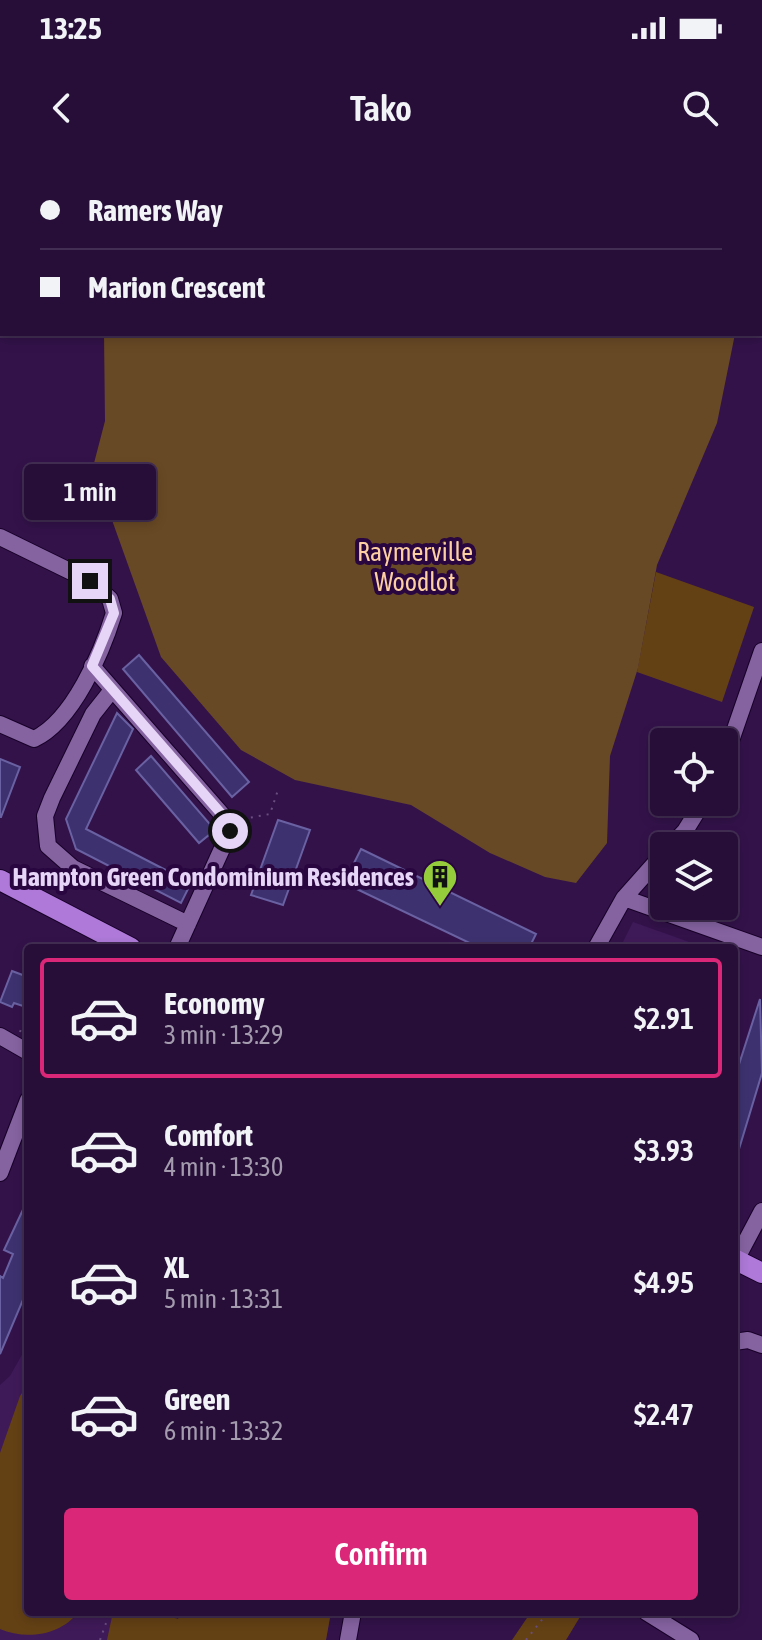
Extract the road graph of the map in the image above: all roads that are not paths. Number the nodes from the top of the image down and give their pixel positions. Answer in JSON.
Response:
{"nodes":[{"id":1,"x":0,"y":537,"type":"edge"},
{"id":2,"x":762,"y":651,"type":"edge"},
{"id":3,"x":92,"y":666,"type":"junction"},
{"id":4,"x":112,"y":690,"type":"junction"},
{"id":5,"x":0,"y":724,"type":"edge"},
{"id":6,"x":735,"y":728,"type":"edge"},
{"id":7,"x":650,"y":869,"type":"edge"},
{"id":8,"x":0,"y":880,"type":"edge"},
{"id":9,"x":624,"y":898,"type":"junction"},
{"id":10,"x":188,"y":924,"type":"junction"},
{"id":11,"x":123,"y":944,"type":"edge"},
{"id":12,"x":179,"y":944,"type":"edge"},
{"id":13,"x":598,"y":944,"type":"edge"},
{"id":14,"x":762,"y":947,"type":"edge"},
{"id":15,"x":0,"y":1036,"type":"edge"},
{"id":16,"x":22,"y":1048,"type":"edge"},
{"id":17,"x":24,"y":1110,"type":"edge"},
{"id":18,"x":0,"y":1173,"type":"edge"},
{"id":19,"x":762,"y":1211,"type":"edge"},
{"id":20,"x":738,"y":1254,"type":"edge"},
{"id":21,"x":738,"y":1261,"type":"edge"},
{"id":22,"x":762,"y":1273,"type":"edge"},
{"id":23,"x":738,"y":1341,"type":"edge"},
{"id":24,"x":762,"y":1345,"type":"edge"},
{"id":25,"x":352,"y":1616,"type":"edge"},
{"id":26,"x":652,"y":1616,"type":"edge"},
{"id":27,"x":348,"y":1640,"type":"edge"},
{"id":28,"x":691,"y":1640,"type":"edge"}],
"edges":[{"from":1,"to":3,"type":"street"},
{"from":2,"to":6,"type":"street"},
{"from":3,"to":4,"type":"street"},
{"from":3,"to":5,"type":"street"},
{"from":4,"to":10,"type":"street"},
{"from":4,"to":10,"type":"street"},
{"from":7,"to":9,"type":"street"},
{"from":8,"to":11,"type":"main road"},
{"from":9,"to":13,"type":"street"},
{"from":9,"to":14,"type":"street"},
{"from":10,"to":12,"type":"street"},
{"from":15,"to":16,"type":"street"},
{"from":17,"to":18,"type":"street"},
{"from":19,"to":20,"type":"street"},
{"from":21,"to":22,"type":"main road"},
{"from":23,"to":24,"type":"street"},
{"from":25,"to":27,"type":"street"},
{"from":26,"to":28,"type":"street"}]}
